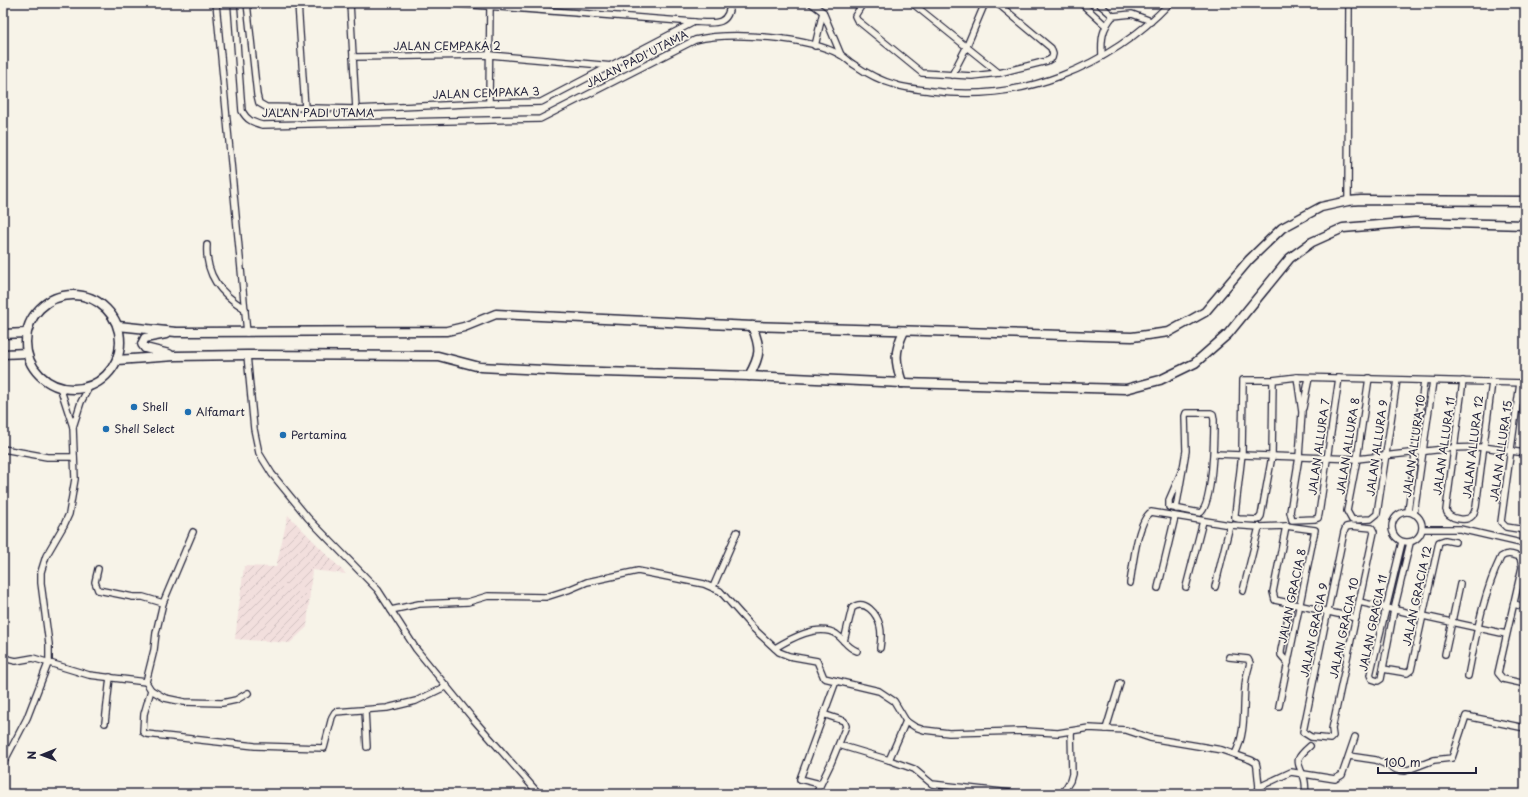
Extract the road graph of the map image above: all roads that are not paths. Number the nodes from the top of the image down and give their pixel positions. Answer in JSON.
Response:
{"nodes":[{"id":1,"x":216,"y":3,"type":"edge"},
{"id":2,"x":234,"y":3,"type":"edge"},
{"id":3,"x":248,"y":3,"type":"edge"},
{"id":4,"x":298,"y":3,"type":"edge"},
{"id":5,"x":350,"y":3,"type":"edge"},
{"id":6,"x":446,"y":3,"type":"edge"},
{"id":7,"x":730,"y":3,"type":"edge"},
{"id":8,"x":811,"y":3,"type":"edge"},
{"id":9,"x":863,"y":3,"type":"edge"},
{"id":10,"x":912,"y":3,"type":"edge"},
{"id":11,"x":985,"y":3,"type":"edge"},
{"id":12,"x":996,"y":3,"type":"edge"},
{"id":13,"x":1081,"y":3,"type":"edge"},
{"id":14,"x":1098,"y":3,"type":"edge"},
{"id":15,"x":1170,"y":3,"type":"edge"},
{"id":16,"x":1350,"y":3,"type":"edge"},
{"id":17,"x":490,"y":4,"type":"edge"},
{"id":18,"x":823,"y":12,"type":"junction"},
{"id":19,"x":1113,"y":16,"type":"junction"},
{"id":20,"x":1151,"y":21,"type":"junction"},
{"id":21,"x":694,"y":22,"type":"junction"},
{"id":22,"x":1105,"y":25,"type":"junction"},
{"id":23,"x":815,"y":46,"type":"junction"},
{"id":24,"x":966,"y":48,"type":"junction"},
{"id":25,"x":490,"y":55,"type":"junction"},
{"id":26,"x":841,"y":55,"type":"junction"},
{"id":27,"x":1102,"y":56,"type":"junction"},
{"id":28,"x":353,"y":57,"type":"junction"},
{"id":29,"x":614,"y":66,"type":"junction"},
{"id":30,"x":999,"y":73,"type":"junction"},
{"id":31,"x":952,"y":75,"type":"junction"},
{"id":32,"x":489,"y":103,"type":"junction"},
{"id":33,"x":304,"y":108,"type":"junction"},
{"id":34,"x":356,"y":109,"type":"junction"},
{"id":35,"x":1348,"y":201,"type":"junction"},
{"id":36,"x":1525,"y":201,"type":"edge"},
{"id":37,"x":1525,"y":225,"type":"edge"},
{"id":38,"x":207,"y":245,"type":"dead end"},
{"id":39,"x":245,"y":309,"type":"junction"},
{"id":40,"x":118,"y":326,"type":"junction"},
{"id":41,"x":752,"y":326,"type":"junction"},
{"id":42,"x":904,"y":331,"type":"junction"},
{"id":43,"x":176,"y":332,"type":"junction"},
{"id":44,"x":26,"y":333,"type":"junction"},
{"id":45,"x":247,"y":333,"type":"junction"},
{"id":46,"x":3,"y":334,"type":"edge"},
{"id":47,"x":27,"y":353,"type":"junction"},
{"id":48,"x":3,"y":354,"type":"edge"},
{"id":49,"x":247,"y":355,"type":"junction"},
{"id":50,"x":175,"y":356,"type":"junction"},
{"id":51,"x":117,"y":360,"type":"junction"},
{"id":52,"x":749,"y":376,"type":"junction"},
{"id":53,"x":1297,"y":377,"type":"junction"},
{"id":54,"x":1310,"y":378,"type":"junction"},
{"id":55,"x":1339,"y":378,"type":"junction"},
{"id":56,"x":1369,"y":378,"type":"junction"},
{"id":57,"x":1273,"y":380,"type":"junction"},
{"id":58,"x":1397,"y":380,"type":"junction"},
{"id":59,"x":1424,"y":381,"type":"junction"},
{"id":60,"x":1433,"y":381,"type":"junction"},
{"id":61,"x":1463,"y":381,"type":"junction"},
{"id":62,"x":1492,"y":382,"type":"junction"},
{"id":63,"x":902,"y":383,"type":"junction"},
{"id":64,"x":1523,"y":383,"type":"edge"},
{"id":65,"x":88,"y":389,"type":"junction"},
{"id":66,"x":62,"y":390,"type":"junction"},
{"id":67,"x":1302,"y":412,"type":"junction"},
{"id":68,"x":73,"y":427,"type":"junction"},
{"id":69,"x":1483,"y":447,"type":"junction"},
{"id":70,"x":1454,"y":448,"type":"junction"},
{"id":71,"x":3,"y":449,"type":"edge"},
{"id":72,"x":1423,"y":450,"type":"junction"},
{"id":73,"x":1510,"y":451,"type":"junction"},
{"id":74,"x":1415,"y":452,"type":"junction"},
{"id":75,"x":1214,"y":454,"type":"junction"},
{"id":76,"x":1242,"y":454,"type":"junction"},
{"id":77,"x":1525,"y":454,"type":"edge"},
{"id":78,"x":1272,"y":456,"type":"junction"},
{"id":79,"x":1299,"y":456,"type":"junction"},
{"id":80,"x":1386,"y":456,"type":"junction"},
{"id":81,"x":74,"y":457,"type":"junction"},
{"id":82,"x":1328,"y":458,"type":"junction"},
{"id":83,"x":1357,"y":459,"type":"junction"},
{"id":84,"x":1182,"y":470,"type":"junction"},
{"id":85,"x":1176,"y":509,"type":"junction"},
{"id":86,"x":1408,"y":512,"type":"junction"},
{"id":87,"x":1414,"y":514,"type":"junction"},
{"id":88,"x":1446,"y":514,"type":"joint"},
{"id":89,"x":1348,"y":516,"type":"joint"},
{"id":90,"x":1175,"y":517,"type":"junction"},
{"id":91,"x":1203,"y":522,"type":"junction"},
{"id":92,"x":1230,"y":525,"type":"junction"},
{"id":93,"x":1286,"y":526,"type":"junction"},
{"id":94,"x":1258,"y":527,"type":"junction"},
{"id":95,"x":1422,"y":529,"type":"junction"},
{"id":96,"x":1525,"y":530,"type":"edge"},
{"id":97,"x":193,"y":532,"type":"dead end"},
{"id":98,"x":737,"y":532,"type":"dead end"},
{"id":99,"x":1374,"y":532,"type":"joint"},
{"id":100,"x":1402,"y":542,"type":"junction"},
{"id":101,"x":1410,"y":542,"type":"junction"},
{"id":102,"x":1455,"y":542,"type":"dead end"},
{"id":103,"x":1525,"y":544,"type":"edge"},
{"id":104,"x":98,"y":569,"type":"dead end"},
{"id":105,"x":1130,"y":583,"type":"dead end"},
{"id":106,"x":1460,"y":584,"type":"dead end"},
{"id":107,"x":1215,"y":586,"type":"dead end"},
{"id":108,"x":713,"y":587,"type":"junction"},
{"id":109,"x":1186,"y":587,"type":"dead end"},
{"id":110,"x":1158,"y":588,"type":"dead end"},
{"id":111,"x":1243,"y":591,"type":"dead end"},
{"id":112,"x":1359,"y":602,"type":"junction"},
{"id":113,"x":163,"y":603,"type":"junction"},
{"id":114,"x":1291,"y":604,"type":"junction"},
{"id":115,"x":1514,"y":604,"type":"junction"},
{"id":116,"x":1300,"y":606,"type":"junction"},
{"id":117,"x":1525,"y":607,"type":"edge"},
{"id":118,"x":1385,"y":608,"type":"junction"},
{"id":119,"x":391,"y":610,"type":"junction"},
{"id":120,"x":1394,"y":610,"type":"junction"},
{"id":121,"x":1329,"y":612,"type":"junction"},
{"id":122,"x":1422,"y":616,"type":"junction"},
{"id":123,"x":1356,"y":618,"type":"junction"},
{"id":124,"x":1452,"y":622,"type":"junction"},
{"id":125,"x":1478,"y":628,"type":"junction"},
{"id":126,"x":1506,"y":634,"type":"junction"},
{"id":127,"x":844,"y":641,"type":"junction"},
{"id":128,"x":775,"y":648,"type":"junction"},
{"id":129,"x":880,"y":648,"type":"dead end"},
{"id":130,"x":857,"y":651,"type":"dead end"},
{"id":131,"x":1445,"y":654,"type":"dead end"},
{"id":132,"x":1229,"y":657,"type":"dead end"},
{"id":133,"x":3,"y":658,"type":"edge"},
{"id":134,"x":49,"y":661,"type":"junction"},
{"id":135,"x":1288,"y":663,"type":"junction"},
{"id":136,"x":1384,"y":669,"type":"junction"},
{"id":137,"x":1468,"y":676,"type":"dead end"},
{"id":138,"x":110,"y":677,"type":"junction"},
{"id":139,"x":836,"y":681,"type":"junction"},
{"id":140,"x":1525,"y":681,"type":"edge"},
{"id":141,"x":146,"y":682,"type":"junction"},
{"id":142,"x":1120,"y":683,"type":"dead end"},
{"id":143,"x":447,"y":686,"type":"junction"},
{"id":144,"x":151,"y":690,"type":"junction"},
{"id":145,"x":248,"y":693,"type":"dead end"},
{"id":146,"x":1279,"y":706,"type":"dead end"},
{"id":147,"x":365,"y":710,"type":"junction"},
{"id":148,"x":823,"y":714,"type":"junction"},
{"id":149,"x":906,"y":721,"type":"junction"},
{"id":150,"x":105,"y":723,"type":"dead end"},
{"id":151,"x":1525,"y":728,"type":"edge"},
{"id":152,"x":1106,"y":729,"type":"junction"},
{"id":153,"x":1332,"y":729,"type":"joint"},
{"id":154,"x":1071,"y":731,"type":"junction"},
{"id":155,"x":1355,"y":737,"type":"dead end"},
{"id":156,"x":839,"y":745,"type":"junction"},
{"id":157,"x":1310,"y":746,"type":"dead end"},
{"id":158,"x":367,"y":747,"type":"dead end"},
{"id":159,"x":1235,"y":754,"type":"junction"},
{"id":160,"x":1349,"y":756,"type":"junction"},
{"id":161,"x":889,"y":760,"type":"junction"},
{"id":162,"x":3,"y":764,"type":"edge"},
{"id":163,"x":1302,"y":774,"type":"junction"},
{"id":164,"x":820,"y":784,"type":"junction"},
{"id":165,"x":1259,"y":786,"type":"junction"},
{"id":166,"x":539,"y":794,"type":"edge"},
{"id":167,"x":816,"y":794,"type":"edge"},
{"id":168,"x":1019,"y":794,"type":"edge"},
{"id":169,"x":1062,"y":794,"type":"edge"},
{"id":170,"x":1257,"y":794,"type":"edge"},
{"id":171,"x":1306,"y":794,"type":"edge"}],
"edges":[{"from":1,"to":39,"type":"street"},
{"from":2,"to":23,"type":"street","name":"JALAN PADI UTAMA"},
{"from":3,"to":33,"type":"street","name":"JALAN CEMPAKA 3"},
{"from":4,"to":33,"type":"street"},
{"from":5,"to":28,"type":"street"},
{"from":6,"to":17,"type":"street"},
{"from":7,"to":21,"type":"street","name":"JALAN CEMPAKA 3"},
{"from":8,"to":18,"type":"street"},
{"from":9,"to":31,"type":"street"},
{"from":10,"to":24,"type":"street"},
{"from":11,"to":24,"type":"street"},
{"from":12,"to":30,"type":"street"},
{"from":13,"to":22,"type":"street"},
{"from":14,"to":19,"type":"street"},
{"from":15,"to":20,"type":"street","name":"JALAN PADI UTAMA"},
{"from":16,"to":35,"type":"street"},
{"from":17,"to":21,"type":"street"},
{"from":17,"to":25,"type":"street"},
{"from":18,"to":23,"type":"street"},
{"from":18,"to":26,"type":"street"},
{"from":19,"to":20,"type":"street"},
{"from":19,"to":22,"type":"street"},
{"from":20,"to":27,"type":"street","name":"JALAN PADI UTAMA"},
{"from":21,"to":29,"type":"street","name":"JALAN CEMPAKA 3"},
{"from":22,"to":27,"type":"street"},
{"from":23,"to":26,"type":"street","name":"JALAN PADI UTAMA"},
{"from":24,"to":30,"type":"street"},
{"from":24,"to":31,"type":"street"},
{"from":25,"to":28,"type":"street","name":"JALAN CEMPAKA 2"},
{"from":25,"to":29,"type":"street","name":"JALAN CEMPAKA 2"},
{"from":25,"to":32,"type":"street"},
{"from":26,"to":27,"type":"street","name":"JALAN PADI UTAMA"},
{"from":28,"to":34,"type":"street"},
{"from":29,"to":32,"type":"street","name":"JALAN CEMPAKA 3"},
{"from":30,"to":31,"type":"street"},
{"from":32,"to":34,"type":"street","name":"JALAN CEMPAKA 3"},
{"from":33,"to":34,"type":"street","name":"JALAN CEMPAKA 3"},
{"from":35,"to":36,"type":"street"},
{"from":35,"to":42,"type":"street"},
{"from":37,"to":63,"type":"street"},
{"from":38,"to":39,"type":"street"},
{"from":39,"to":45,"type":"street"},
{"from":40,"to":43,"type":"street"},
{"from":40,"to":44,"type":"street"},
{"from":40,"to":51,"type":"street"},
{"from":41,"to":42,"type":"street"},
{"from":41,"to":45,"type":"street"},
{"from":41,"to":52,"type":"street"},
{"from":42,"to":63,"type":"street"},
{"from":43,"to":45,"type":"street"},
{"from":43,"to":50,"type":"street"},
{"from":44,"to":46,"type":"street"},
{"from":44,"to":47,"type":"street"},
{"from":47,"to":48,"type":"street"},
{"from":47,"to":66,"type":"street"},
{"from":49,"to":50,"type":"street"},
{"from":49,"to":52,"type":"street"},
{"from":49,"to":119,"type":"street"},
{"from":50,"to":51,"type":"street"},
{"from":51,"to":65,"type":"street"},
{"from":52,"to":63,"type":"street"},
{"from":53,"to":54,"type":"street"},
{"from":53,"to":57,"type":"street"},
{"from":53,"to":67,"type":"street"},
{"from":54,"to":55,"type":"street"},
{"from":54,"to":67,"type":"street"},
{"from":55,"to":56,"type":"street"},
{"from":55,"to":82,"type":"street","name":"JALAN ALLURA 7"},
{"from":56,"to":58,"type":"street"},
{"from":56,"to":83,"type":"street","name":"JALAN ALLURA 8"},
{"from":57,"to":76,"type":"street"},
{"from":57,"to":78,"type":"street"},
{"from":58,"to":59,"type":"street"},
{"from":58,"to":80,"type":"street","name":"JALAN ALLURA 9"},
{"from":59,"to":60,"type":"street"},
{"from":59,"to":74,"type":"street","name":"JALAN ALLURA 10"},
{"from":60,"to":61,"type":"street"},
{"from":60,"to":72,"type":"street","name":"JALAN ALLURA 10"},
{"from":61,"to":62,"type":"street"},
{"from":61,"to":70,"type":"street","name":"JALAN ALLURA 11"},
{"from":62,"to":64,"type":"street"},
{"from":62,"to":69,"type":"street","name":"JALAN ALLURA 12"},
{"from":64,"to":73,"type":"street","name":"JALAN ALLURA 15"},
{"from":65,"to":66,"type":"street"},
{"from":65,"to":68,"type":"street"},
{"from":66,"to":68,"type":"street"},
{"from":67,"to":79,"type":"street"},
{"from":68,"to":81,"type":"street"},
{"from":69,"to":70,"type":"street"},
{"from":69,"to":73,"type":"street"},
{"from":69,"to":88,"type":"street","name":"JALAN ALLURA 12"},
{"from":70,"to":72,"type":"street"},
{"from":70,"to":88,"type":"street","name":"JALAN ALLURA 11"},
{"from":71,"to":81,"type":"street"},
{"from":72,"to":74,"type":"street"},
{"from":72,"to":87,"type":"street","name":"JALAN ALLURA 10"},
{"from":73,"to":77,"type":"street"},
{"from":73,"to":96,"type":"street","name":"JALAN ALLURA 15"},
{"from":74,"to":80,"type":"street"},
{"from":74,"to":86,"type":"street","name":"JALAN ALLURA 10"},
{"from":75,"to":76,"type":"street"},
{"from":75,"to":84,"type":"street"},
{"from":75,"to":85,"type":"street"},
{"from":76,"to":78,"type":"street"},
{"from":76,"to":78,"type":"street"},
{"from":78,"to":79,"type":"street"},
{"from":79,"to":82,"type":"street"},
{"from":79,"to":82,"type":"street","name":"JALAN ALLURA 7"},
{"from":80,"to":83,"type":"street"},
{"from":80,"to":89,"type":"street","name":"JALAN ALLURA 9"},
{"from":81,"to":134,"type":"street"},
{"from":82,"to":83,"type":"street"},
{"from":83,"to":89,"type":"street","name":"JALAN ALLURA 8"},
{"from":84,"to":85,"type":"street"},
{"from":84,"to":85,"type":"street"},
{"from":86,"to":87,"type":"street"},
{"from":86,"to":100,"type":"street"},
{"from":87,"to":95,"type":"street"},
{"from":90,"to":91,"type":"street"},
{"from":90,"to":105,"type":"street"},
{"from":90,"to":110,"type":"street"},
{"from":91,"to":92,"type":"street"},
{"from":91,"to":109,"type":"street"},
{"from":92,"to":94,"type":"street"},
{"from":92,"to":107,"type":"street"},
{"from":93,"to":94,"type":"street"},
{"from":93,"to":114,"type":"street"},
{"from":93,"to":116,"type":"street","name":"JALAN GRACIA 8"},
{"from":94,"to":111,"type":"street"},
{"from":95,"to":101,"type":"street"},
{"from":95,"to":103,"type":"street"},
{"from":97,"to":113,"type":"street"},
{"from":98,"to":108,"type":"street"},
{"from":99,"to":112,"type":"street","name":"JALAN GRACIA 10"},
{"from":99,"to":121,"type":"street","name":"JALAN GRACIA 9"},
{"from":100,"to":101,"type":"street"},
{"from":100,"to":118,"type":"street","name":"JALAN GRACIA 11"},
{"from":101,"to":120,"type":"street","name":"JALAN GRACIA 11"},
{"from":102,"to":122,"type":"street","name":"JALAN GRACIA 12"},
{"from":104,"to":113,"type":"street"},
{"from":106,"to":124,"type":"street"},
{"from":108,"to":119,"type":"street"},
{"from":108,"to":128,"type":"street"},
{"from":112,"to":118,"type":"street"},
{"from":112,"to":123,"type":"street","name":"JALAN GRACIA 10"},
{"from":113,"to":141,"type":"street"},
{"from":114,"to":116,"type":"street"},
{"from":114,"to":135,"type":"street","name":"JALAN GRACIA 8"},
{"from":115,"to":117,"type":"street"},
{"from":115,"to":125,"type":"street"},
{"from":115,"to":126,"type":"street"},
{"from":116,"to":121,"type":"street"},
{"from":116,"to":135,"type":"street","name":"JALAN GRACIA 8"},
{"from":118,"to":120,"type":"street"},
{"from":118,"to":136,"type":"street","name":"JALAN GRACIA 11"},
{"from":119,"to":143,"type":"street"},
{"from":120,"to":122,"type":"street"},
{"from":120,"to":136,"type":"street","name":"JALAN GRACIA 11"},
{"from":121,"to":123,"type":"street"},
{"from":121,"to":153,"type":"street","name":"JALAN GRACIA 9"},
{"from":122,"to":124,"type":"street"},
{"from":122,"to":136,"type":"street","name":"JALAN GRACIA 12"},
{"from":123,"to":153,"type":"street","name":"JALAN GRACIA 10"},
{"from":124,"to":125,"type":"street"},
{"from":124,"to":131,"type":"street"},
{"from":125,"to":126,"type":"street"},
{"from":125,"to":137,"type":"street"},
{"from":126,"to":140,"type":"street"},
{"from":127,"to":128,"type":"street"},
{"from":127,"to":129,"type":"street"},
{"from":127,"to":130,"type":"street"},
{"from":128,"to":139,"type":"street"},
{"from":132,"to":159,"type":"street"},
{"from":133,"to":134,"type":"street"},
{"from":134,"to":138,"type":"street"},
{"from":134,"to":162,"type":"street"},
{"from":135,"to":146,"type":"street","name":"JALAN GRACIA 8"},
{"from":138,"to":141,"type":"street"},
{"from":138,"to":150,"type":"street"},
{"from":139,"to":148,"type":"street"},
{"from":139,"to":149,"type":"street"},
{"from":141,"to":144,"type":"street"},
{"from":142,"to":152,"type":"street"},
{"from":143,"to":147,"type":"street"},
{"from":143,"to":166,"type":"street"},
{"from":144,"to":145,"type":"street"},
{"from":144,"to":147,"type":"street"},
{"from":147,"to":158,"type":"street"},
{"from":148,"to":156,"type":"street"},
{"from":148,"to":164,"type":"street"},
{"from":149,"to":154,"type":"street"},
{"from":149,"to":161,"type":"street"},
{"from":151,"to":160,"type":"street"},
{"from":152,"to":154,"type":"street"},
{"from":152,"to":159,"type":"street"},
{"from":154,"to":169,"type":"street"},
{"from":155,"to":160,"type":"street"},
{"from":156,"to":161,"type":"street"},
{"from":156,"to":164,"type":"street"},
{"from":157,"to":163,"type":"street"},
{"from":159,"to":165,"type":"street"},
{"from":160,"to":163,"type":"street"},
{"from":161,"to":168,"type":"street"},
{"from":163,"to":165,"type":"street"},
{"from":163,"to":171,"type":"street"},
{"from":164,"to":167,"type":"street"},
{"from":165,"to":170,"type":"street"}]}
